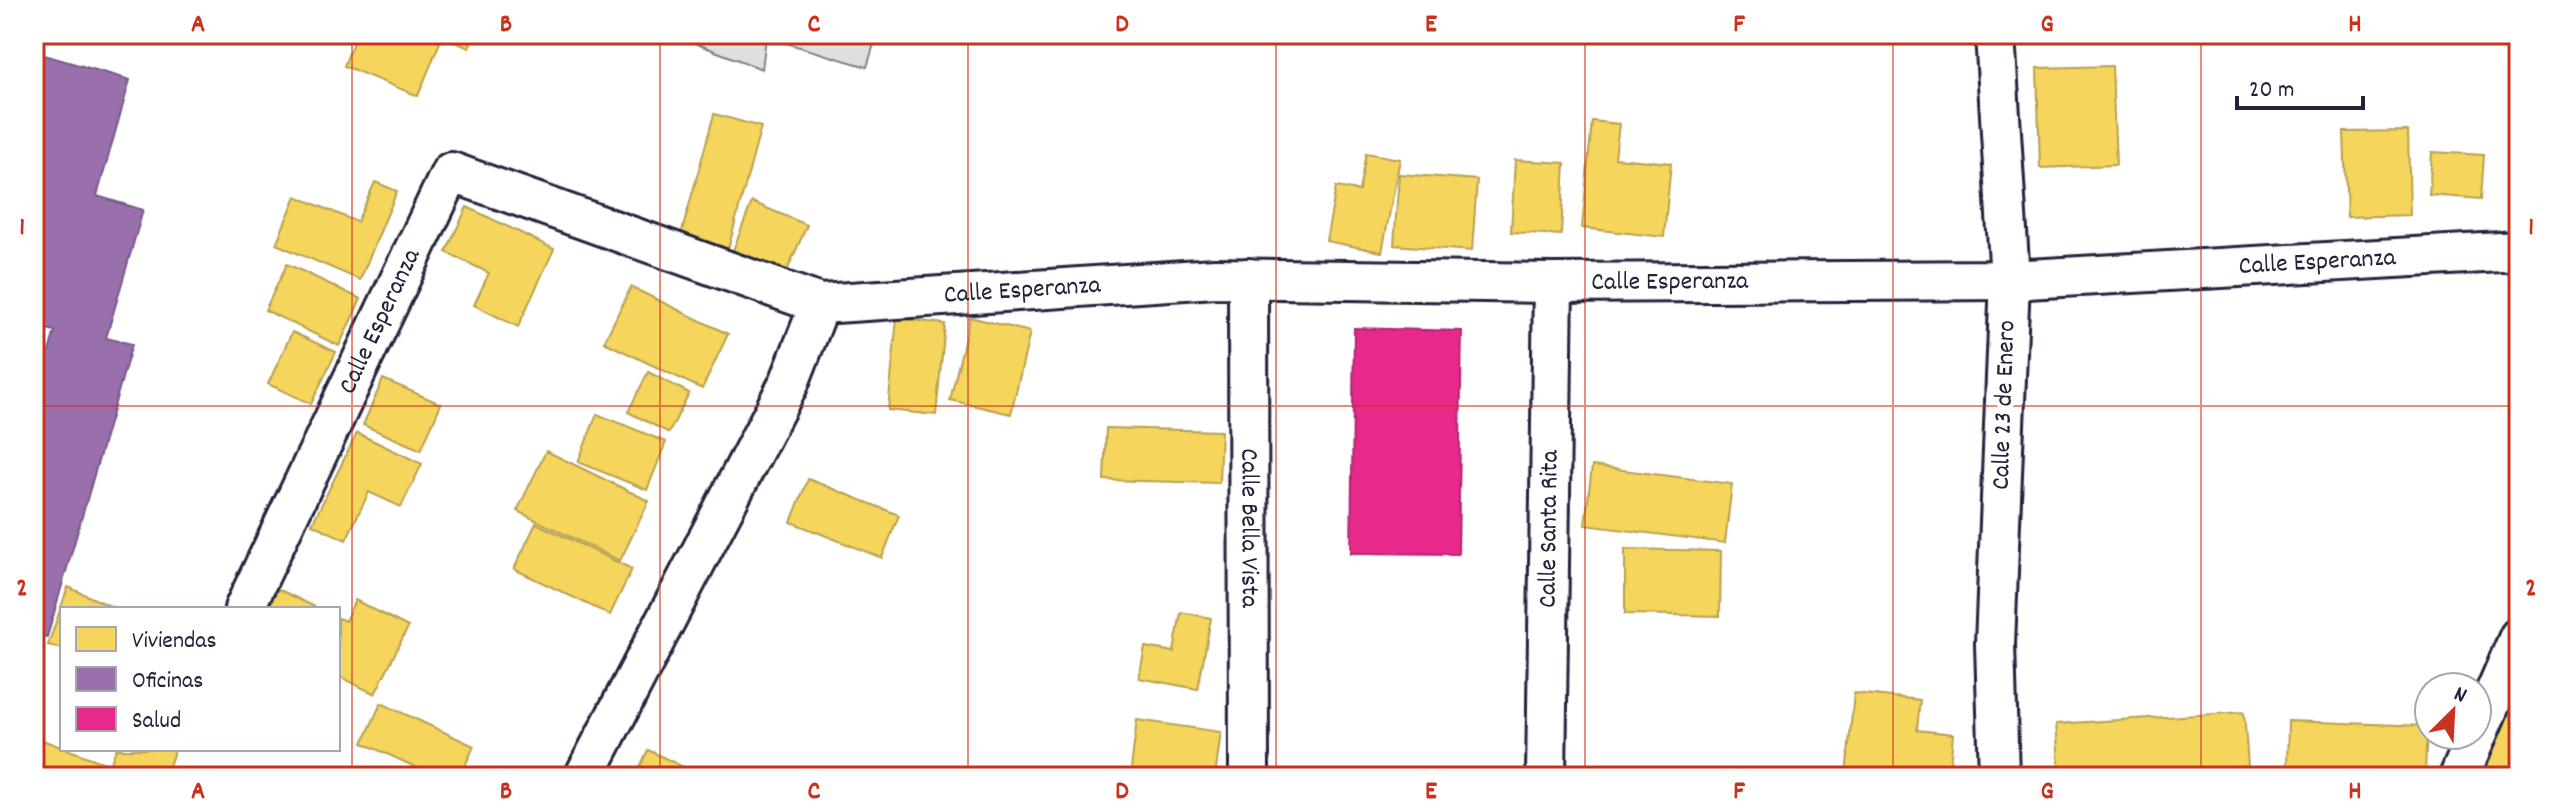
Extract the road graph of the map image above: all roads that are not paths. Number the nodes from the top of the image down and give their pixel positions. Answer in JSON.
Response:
{"nodes":[{"id":1,"x":1995,"y":34,"type":"edge"},
{"id":2,"x":2519,"y":251,"type":"edge"},
{"id":3,"x":1248,"y":278,"type":"junction"},
{"id":4,"x":2010,"y":280,"type":"junction"},
{"id":5,"x":1553,"y":283,"type":"junction"},
{"id":6,"x":820,"y":304,"type":"junction"},
{"id":7,"x":245,"y":607,"type":"edge"},
{"id":8,"x":2519,"y":637,"type":"edge"},
{"id":9,"x":584,"y":777,"type":"edge"},
{"id":10,"x":1249,"y":777,"type":"edge"},
{"id":11,"x":1546,"y":777,"type":"edge"},
{"id":12,"x":1999,"y":777,"type":"edge"},
{"id":13,"x":2459,"y":777,"type":"edge"}],
"edges":[{"from":1,"to":4,"type":"street","name":"Calle 23 de Enero"},
{"from":2,"to":4,"type":"street","name":"Calle Esperanza"},
{"from":3,"to":5,"type":"street","name":"Calle Esperanza"},
{"from":3,"to":6,"type":"street","name":"Calle Esperanza"},
{"from":3,"to":10,"type":"street","name":"Calle Bella Vista"},
{"from":4,"to":5,"type":"street","name":"Calle Esperanza"},
{"from":4,"to":12,"type":"street","name":"Calle 23 de Enero"},
{"from":5,"to":11,"type":"street","name":"Calle Santa Rita"},
{"from":6,"to":7,"type":"street","name":"Calle Esperanza"},
{"from":6,"to":9,"type":"street"},
{"from":8,"to":13,"type":"street"}]}
